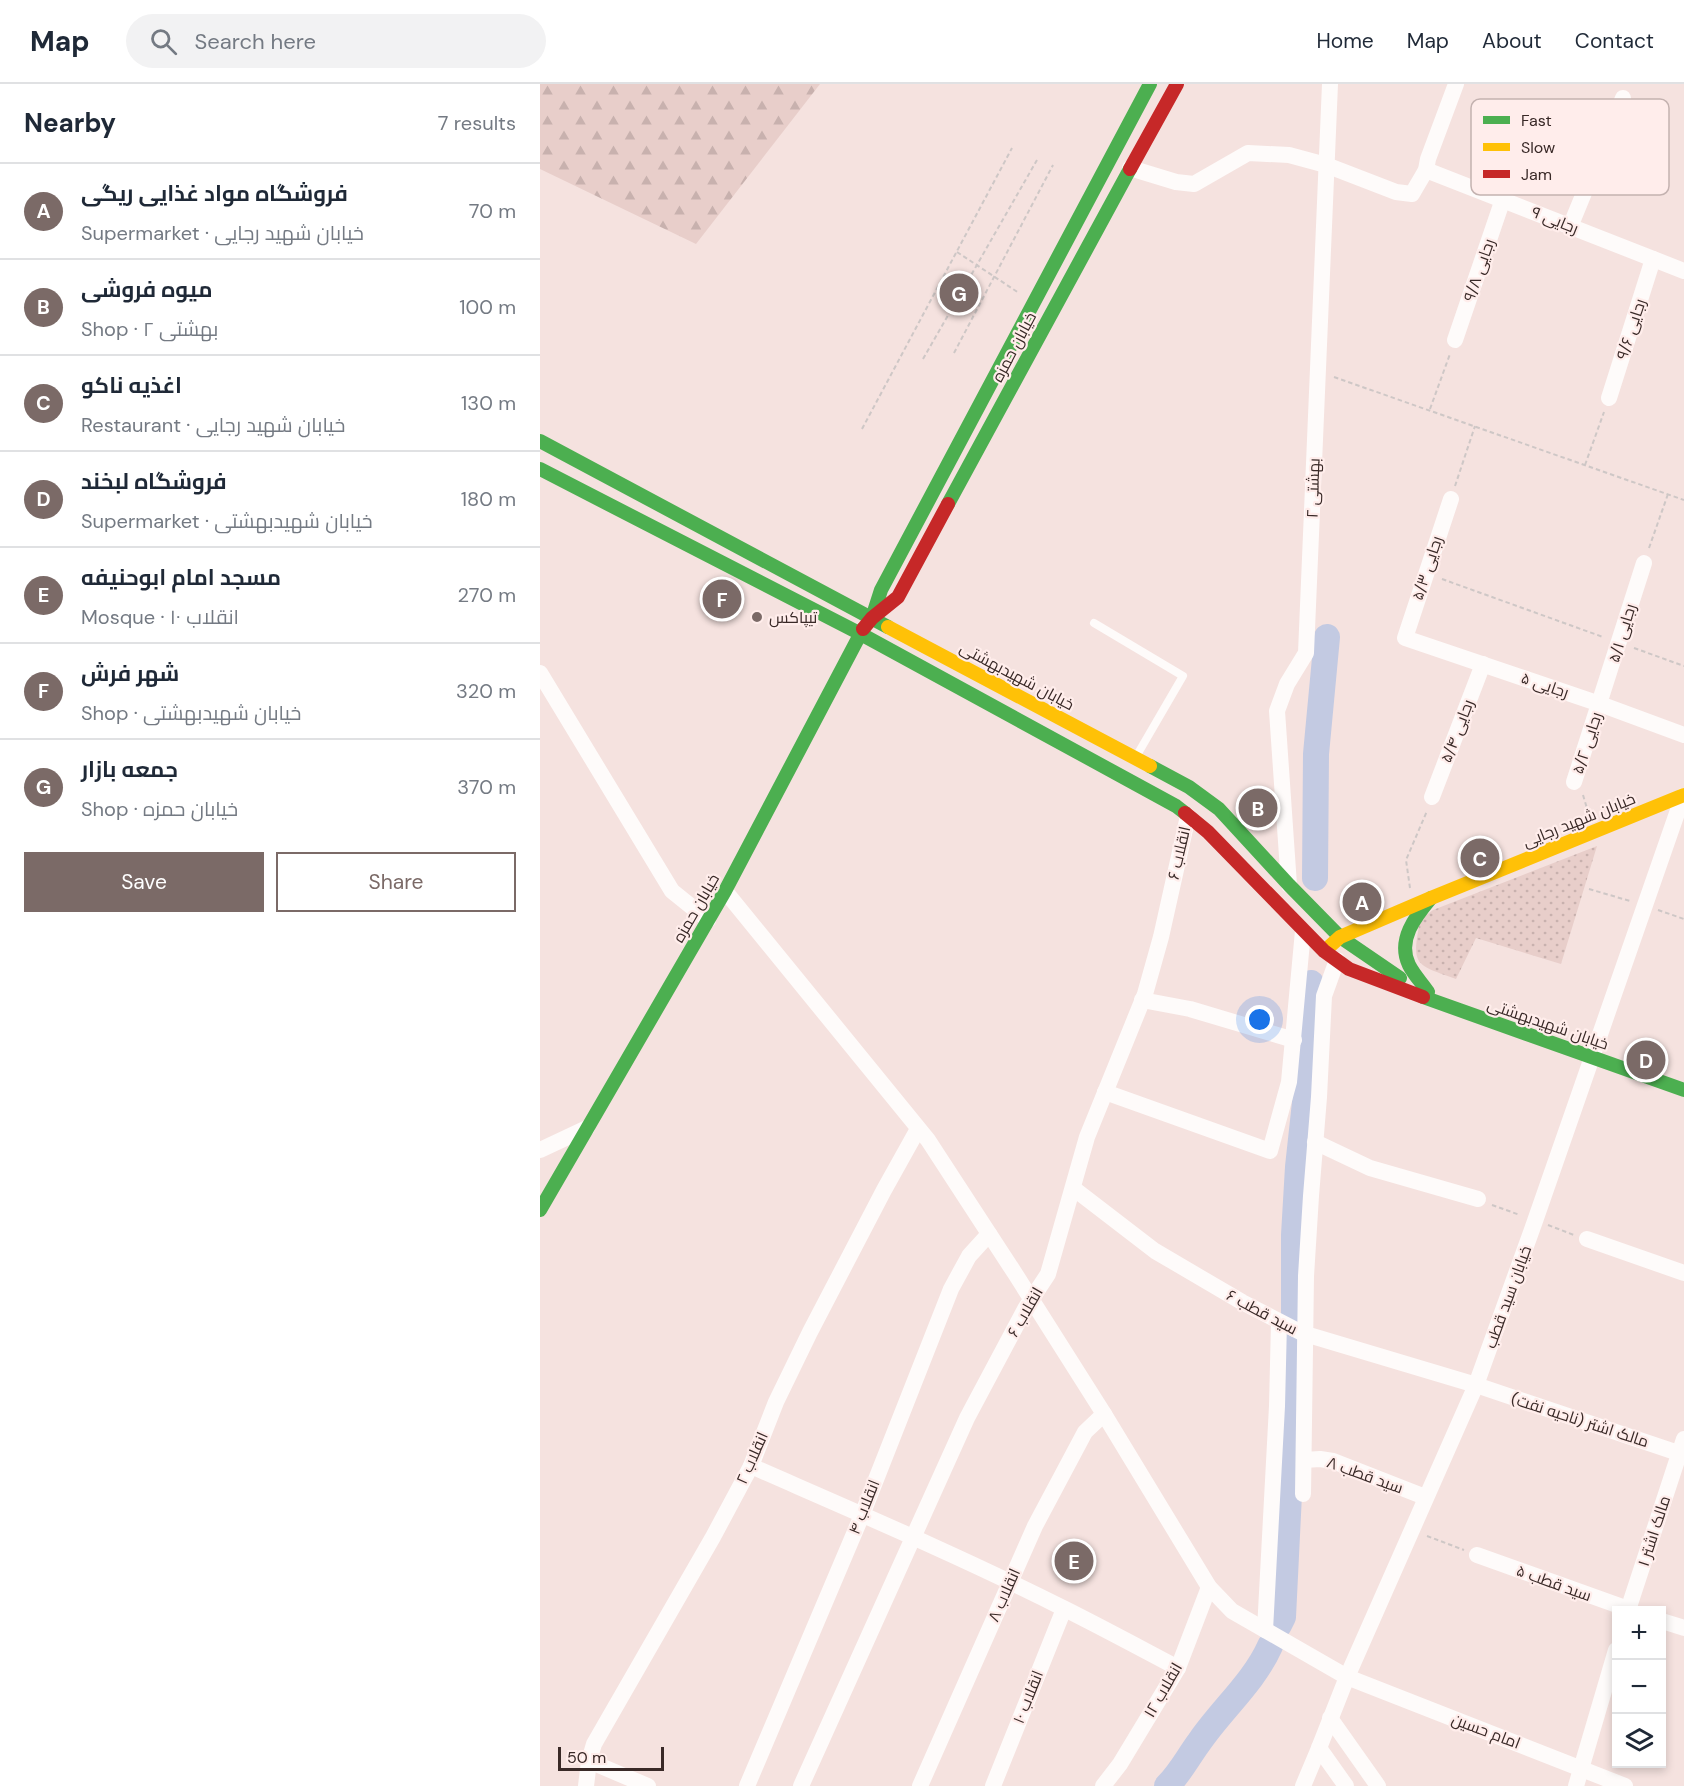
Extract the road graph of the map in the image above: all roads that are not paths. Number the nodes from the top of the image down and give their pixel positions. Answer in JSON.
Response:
{"nodes":[{"id":1,"x":1150,"y":84,"type":"edge"},
{"id":2,"x":1177,"y":84,"type":"edge"},
{"id":3,"x":1330,"y":84,"type":"edge"},
{"id":4,"x":1456,"y":84,"type":"edge"},
{"id":5,"x":1326,"y":165,"type":"junction"},
{"id":6,"x":1130,"y":168,"type":"junction"},
{"id":7,"x":1426,"y":171,"type":"junction"},
{"id":8,"x":1471,"y":188,"type":"edge"},
{"id":9,"x":1490,"y":195,"type":"edge"},
{"id":10,"x":1583,"y":195,"type":"edge"},
{"id":11,"x":1503,"y":200,"type":"junction"},
{"id":12,"x":1570,"y":227,"type":"junction"},
{"id":13,"x":1653,"y":259,"type":"junction"},
{"id":14,"x":1684,"y":271,"type":"edge"},
{"id":15,"x":1455,"y":340,"type":"road end"},
{"id":16,"x":1609,"y":398,"type":"road end"},
{"id":17,"x":540,"y":441,"type":"edge"},
{"id":18,"x":540,"y":469,"type":"edge"},
{"id":19,"x":1450,"y":499,"type":"road end"},
{"id":20,"x":1644,"y":563,"type":"road end"},
{"id":21,"x":872,"y":618,"type":"junction"},
{"id":22,"x":1094,"y":622,"type":"dead end"},
{"id":23,"x":859,"y":633,"type":"junction"},
{"id":24,"x":1405,"y":638,"type":"joint"},
{"id":25,"x":1483,"y":664,"type":"junction"},
{"id":26,"x":540,"y":673,"type":"edge"},
{"id":27,"x":1600,"y":704,"type":"junction"},
{"id":28,"x":1684,"y":735,"type":"edge"},
{"id":29,"x":1136,"y":758,"type":"junction"},
{"id":30,"x":1574,"y":782,"type":"road end"},
{"id":31,"x":1683,"y":796,"type":"edge"},
{"id":32,"x":1432,"y":797,"type":"road end"},
{"id":33,"x":1188,"y":816,"type":"junction"},
{"id":34,"x":1289,"y":885,"type":"junction"},
{"id":35,"x":725,"y":891,"type":"junction"},
{"id":36,"x":1431,"y":897,"type":"junction"},
{"id":37,"x":708,"y":920,"type":"junction"},
{"id":38,"x":1303,"y":931,"type":"junction"},
{"id":39,"x":1340,"y":937,"type":"junction"},
{"id":40,"x":1330,"y":955,"type":"junction"},
{"id":41,"x":1142,"y":1000,"type":"junction"},
{"id":42,"x":1435,"y":1002,"type":"junction"},
{"id":43,"x":1294,"y":1040,"type":"junction"},
{"id":44,"x":1592,"y":1058,"type":"junction"},
{"id":45,"x":1684,"y":1090,"type":"edge"},
{"id":46,"x":1105,"y":1092,"type":"junction"},
{"id":47,"x":587,"y":1128,"type":"junction"},
{"id":48,"x":918,"y":1129,"type":"junction"},
{"id":49,"x":1315,"y":1142,"type":"junction"},
{"id":50,"x":540,"y":1150,"type":"edge"},
{"id":51,"x":1073,"y":1188,"type":"junction"},
{"id":52,"x":1478,"y":1199,"type":"road end"},
{"id":53,"x":540,"y":1210,"type":"edge"},
{"id":54,"x":989,"y":1234,"type":"junction"},
{"id":55,"x":1587,"y":1239,"type":"road end"},
{"id":56,"x":1684,"y":1272,"type":"edge"},
{"id":57,"x":1031,"y":1299,"type":"junction"},
{"id":58,"x":1279,"y":1322,"type":"junction"},
{"id":59,"x":1306,"y":1334,"type":"junction"},
{"id":60,"x":1476,"y":1385,"type":"junction"},
{"id":61,"x":1104,"y":1414,"type":"junction"},
{"id":62,"x":1682,"y":1449,"type":"edge"},
{"id":63,"x":1304,"y":1460,"type":"junction"},
{"id":64,"x":751,"y":1466,"type":"junction"},
{"id":65,"x":1303,"y":1494,"type":"dead end"},
{"id":66,"x":1425,"y":1497,"type":"junction"},
{"id":67,"x":862,"y":1515,"type":"junction"},
{"id":68,"x":912,"y":1537,"type":"junction"},
{"id":69,"x":1478,"y":1555,"type":"road end"},
{"id":70,"x":1009,"y":1583,"type":"junction"},
{"id":71,"x":1209,"y":1587,"type":"junction"},
{"id":72,"x":1618,"y":1606,"type":"edge"},
{"id":73,"x":1630,"y":1606,"type":"edge"},
{"id":74,"x":1064,"y":1609,"type":"junction"},
{"id":75,"x":1666,"y":1622,"type":"edge"},
{"id":76,"x":1684,"y":1628,"type":"edge"},
{"id":77,"x":1265,"y":1630,"type":"junction"},
{"id":78,"x":1614,"y":1660,"type":"edge"},
{"id":79,"x":1178,"y":1668,"type":"junction"},
{"id":80,"x":1347,"y":1677,"type":"junction"},
{"id":81,"x":1330,"y":1718,"type":"junction"},
{"id":82,"x":1319,"y":1748,"type":"junction"},
{"id":83,"x":589,"y":1761,"type":"junction"},
{"id":84,"x":1582,"y":1769,"type":"junction"},
{"id":85,"x":586,"y":1786,"type":"edge"},
{"id":86,"x":648,"y":1786,"type":"edge"},
{"id":87,"x":747,"y":1786,"type":"edge"},
{"id":88,"x":801,"y":1786,"type":"edge"},
{"id":89,"x":920,"y":1786,"type":"edge"},
{"id":90,"x":993,"y":1786,"type":"edge"},
{"id":91,"x":1103,"y":1786,"type":"edge"},
{"id":92,"x":1303,"y":1786,"type":"edge"},
{"id":93,"x":1346,"y":1786,"type":"edge"},
{"id":94,"x":1378,"y":1786,"type":"edge"},
{"id":95,"x":1576,"y":1786,"type":"edge"},
{"id":96,"x":1625,"y":1786,"type":"edge"}],
"edges":[{"from":1,"to":21,"type":"main road","name":"خیابان حمزه"},
{"from":2,"to":6,"type":"main road","name":"خیابان حمزه"},
{"from":3,"to":5,"type":"street","name":"بهشتی ۲"},
{"from":4,"to":7,"type":"street"},
{"from":5,"to":6,"type":"street"},
{"from":5,"to":7,"type":"street"},
{"from":5,"to":34,"type":"street","name":"بهشتی ۲"},
{"from":6,"to":21,"type":"main road","name":"خیابان حمزه"},
{"from":7,"to":8,"type":"street","name":"رجایی ۹"},
{"from":9,"to":11,"type":"street","name":"رجایی ۹"},
{"from":10,"to":12,"type":"street"},
{"from":11,"to":12,"type":"street","name":"رجایی ۹"},
{"from":11,"to":15,"type":"street","name":"رجایی ۹/۸"},
{"from":12,"to":13,"type":"street","name":"رجایی ۹"},
{"from":13,"to":14,"type":"street","name":"رجایی ۹"},
{"from":13,"to":16,"type":"street","name":"رجایی ۹/۶"},
{"from":17,"to":21,"type":"main road","name":"خیابان شهیدبهشتی"},
{"from":18,"to":23,"type":"main road","name":"خیابان شهیدبهشتی"},
{"from":19,"to":24,"type":"street","name":"رجایی ۵/۳"},
{"from":20,"to":27,"type":"street","name":"رجایی ۵/۱"},
{"from":21,"to":23,"type":"main road","name":"خیابان حمزه"},
{"from":21,"to":29,"type":"main road","name":"خیابان شهیدبهشتی"},
{"from":22,"to":29,"type":"lane"},
{"from":23,"to":33,"type":"main road","name":"خیابان شهیدبهشتی"},
{"from":23,"to":35,"type":"main road","name":"خیابان حمزه"},
{"from":24,"to":25,"type":"street","name":"رجایی ۵"},
{"from":25,"to":27,"type":"street","name":"رجایی ۵"},
{"from":25,"to":32,"type":"street","name":"رجایی ۵/۴"},
{"from":26,"to":37,"type":"street"},
{"from":27,"to":28,"type":"street","name":"رجایی ۵"},
{"from":27,"to":30,"type":"street","name":"رجایی ۵/۲"},
{"from":29,"to":34,"type":"main road","name":"خیابان شهیدبهشتی"},
{"from":31,"to":36,"type":"main road","name":"خیابان شهید رجایی"},
{"from":31,"to":44,"type":"street","name":"خیابان سید قطب"},
{"from":33,"to":38,"type":"main road","name":"خیابان شهیدبهشتی"},
{"from":33,"to":41,"type":"street","name":"انقلاب ۶"},
{"from":34,"to":39,"type":"main road","name":"خیابان شهیدبهشتی"},
{"from":35,"to":37,"type":"main road","name":"خیابان حمزه"},
{"from":35,"to":48,"type":"street","name":"امام حسین"},
{"from":36,"to":39,"type":"main road","name":"خیابان شهید رجایی"},
{"from":36,"to":42,"type":"main road"},
{"from":37,"to":47,"type":"main road","name":"خیابان حمزه"},
{"from":38,"to":40,"type":"main road","name":"خیابان شهیدبهشتی"},
{"from":38,"to":43,"type":"street"},
{"from":39,"to":40,"type":"main road","name":"خیابان شهید رجایی"},
{"from":39,"to":42,"type":"main road","name":"خیابان شهیدبهشتی"},
{"from":40,"to":42,"type":"main road","name":"خیابان شهیدبهشتی"},
{"from":40,"to":49,"type":"street"},
{"from":41,"to":43,"type":"street"},
{"from":41,"to":46,"type":"street","name":"انقلاب ۶"},
{"from":42,"to":44,"type":"main road","name":"خیابان شهیدبهشتی"},
{"from":43,"to":46,"type":"street"},
{"from":44,"to":45,"type":"main road","name":"خیابان شهیدبهشتی"},
{"from":44,"to":60,"type":"street","name":"خیابان سید قطب"},
{"from":46,"to":51,"type":"street","name":"انقلاب ۶"},
{"from":47,"to":50,"type":"street"},
{"from":47,"to":53,"type":"main road","name":"خیابان حمزه"},
{"from":48,"to":54,"type":"street","name":"امام حسین"},
{"from":48,"to":64,"type":"street","name":"انقلاب ۲"},
{"from":49,"to":52,"type":"street"},
{"from":49,"to":59,"type":"street"},
{"from":51,"to":57,"type":"street","name":"انقلاب ۶"},
{"from":51,"to":58,"type":"street","name":"سید قطب ۶"},
{"from":54,"to":57,"type":"street","name":"امام حسین"},
{"from":54,"to":67,"type":"street","name":"انقلاب ۴"},
{"from":55,"to":56,"type":"street"},
{"from":57,"to":61,"type":"street","name":"امام حسین"},
{"from":57,"to":68,"type":"street","name":"انقلاب ۶"},
{"from":58,"to":59,"type":"street","name":"سید قطب ۶"},
{"from":58,"to":77,"type":"street"},
{"from":59,"to":60,"type":"street","name":"سید قطب ۶"},
{"from":59,"to":63,"type":"street"},
{"from":60,"to":62,"type":"street","name":"مالک اشتر (ناحیه نفت)"},
{"from":60,"to":66,"type":"street","name":"خیابان سید قطب"},
{"from":61,"to":70,"type":"street","name":"انقلاب ۸"},
{"from":61,"to":71,"type":"street","name":"امام حسین"},
{"from":62,"to":73,"type":"street","name":"مالک اشتر ۱"},
{"from":63,"to":65,"type":"street"},
{"from":63,"to":66,"type":"street","name":"سید قطب ۸"},
{"from":64,"to":67,"type":"street"},
{"from":64,"to":83,"type":"street","name":"انقلاب ۲"},
{"from":66,"to":80,"type":"street","name":"خیابان سید قطب"},
{"from":67,"to":68,"type":"street"},
{"from":67,"to":87,"type":"street","name":"انقلاب ۴"},
{"from":68,"to":70,"type":"street"},
{"from":68,"to":88,"type":"street","name":"انقلاب ۶"},
{"from":69,"to":72,"type":"street","name":"سید قطب ۵"},
{"from":70,"to":74,"type":"street"},
{"from":70,"to":89,"type":"street","name":"انقلاب ۸"},
{"from":71,"to":77,"type":"street","name":"امام حسین"},
{"from":71,"to":79,"type":"street","name":"انقلاب ۱۲"},
{"from":74,"to":79,"type":"street"},
{"from":74,"to":90,"type":"street","name":"انقلاب ۱۰"},
{"from":75,"to":76,"type":"street"},
{"from":77,"to":80,"type":"street","name":"امام حسین"},
{"from":78,"to":84,"type":"street"},
{"from":79,"to":91,"type":"street","name":"انقلاب ۱۲"},
{"from":80,"to":81,"type":"street","name":"خیابان سید قطب"},
{"from":80,"to":84,"type":"street","name":"امام حسین"},
{"from":81,"to":82,"type":"street","name":"خیابان سید قطب"},
{"from":81,"to":94,"type":"street"},
{"from":82,"to":92,"type":"street","name":"خیابان سید قطب"},
{"from":82,"to":93,"type":"street"},
{"from":83,"to":85,"type":"street","name":"انقلاب ۲"},
{"from":83,"to":86,"type":"street"},
{"from":84,"to":95,"type":"street"},
{"from":84,"to":96,"type":"street","name":"امام حسین"}]}
